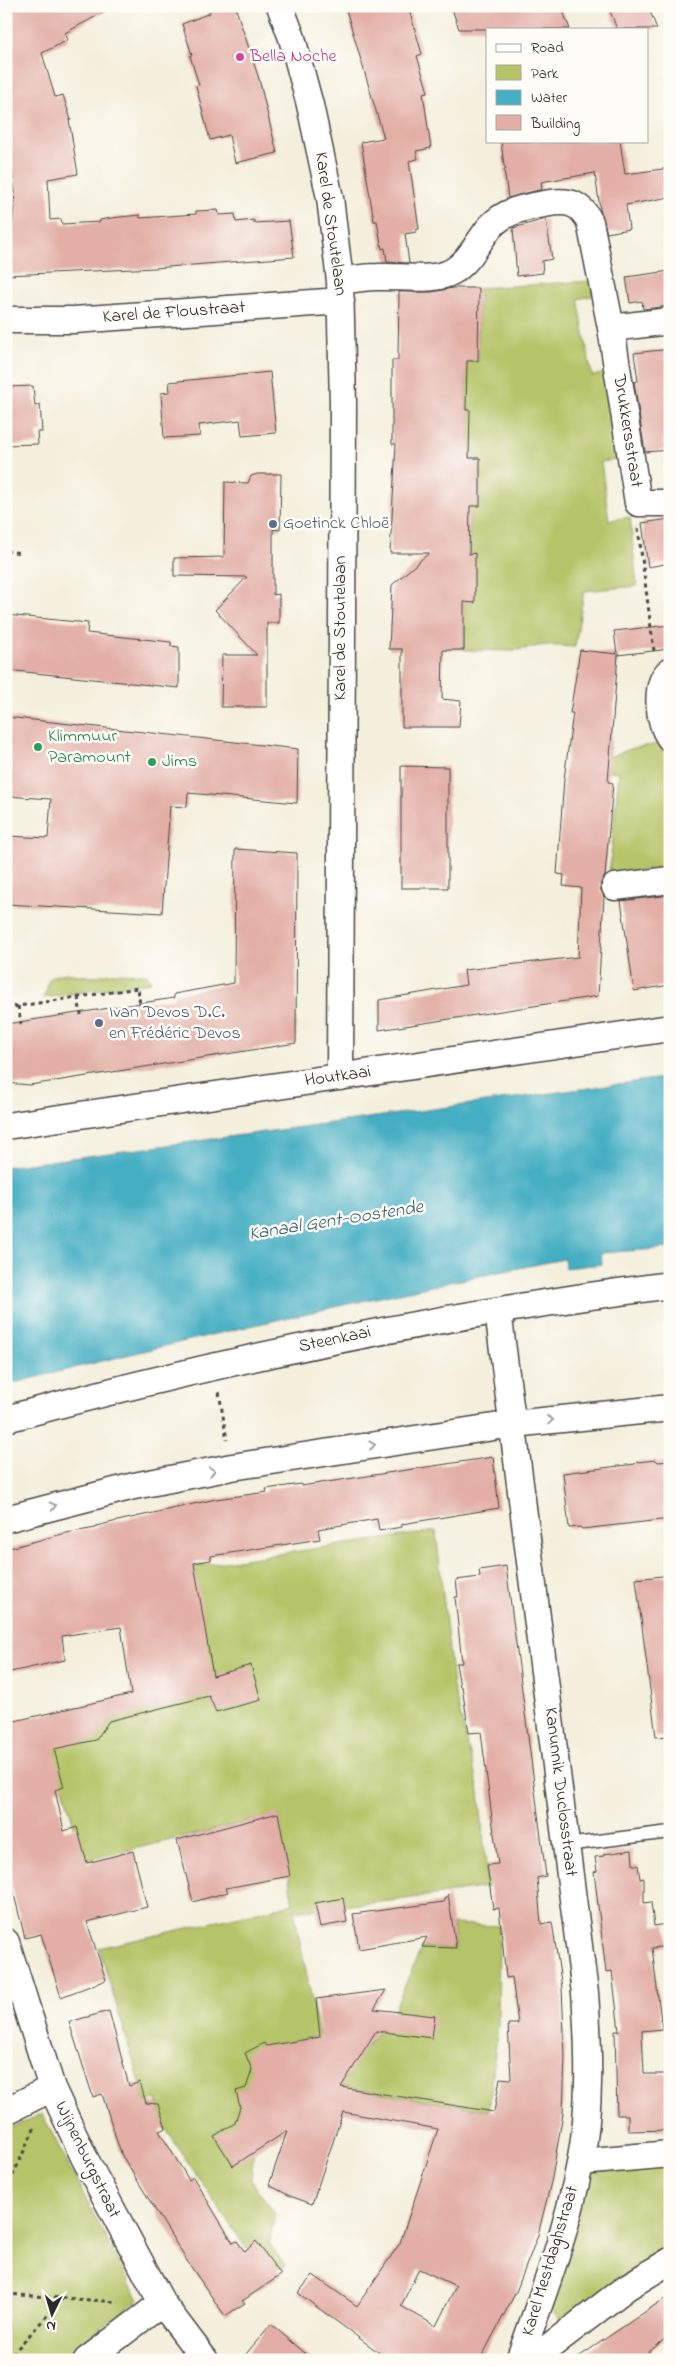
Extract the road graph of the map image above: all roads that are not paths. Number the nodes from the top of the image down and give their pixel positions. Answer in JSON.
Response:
{"nodes":[{"id":1,"x":280,"y":6,"type":"edge"},
{"id":2,"x":340,"y":291,"type":"junction"},
{"id":3,"x":6,"y":320,"type":"edge"},
{"id":4,"x":670,"y":321,"type":"edge"},
{"id":5,"x":611,"y":328,"type":"junction"},
{"id":6,"x":670,"y":503,"type":"edge"},
{"id":7,"x":666,"y":674,"type":"edge"},
{"id":8,"x":670,"y":738,"type":"edge"},
{"id":9,"x":670,"y":880,"type":"edge"},
{"id":10,"x":615,"y":887,"type":"dead end"},
{"id":11,"x":670,"y":1028,"type":"edge"},
{"id":12,"x":340,"y":1077,"type":"junction"},
{"id":13,"x":6,"y":1126,"type":"edge"},
{"id":14,"x":670,"y":1285,"type":"edge"},
{"id":15,"x":498,"y":1311,"type":"junction"},
{"id":16,"x":670,"y":1408,"type":"edge"},
{"id":17,"x":6,"y":1419,"type":"edge"},
{"id":18,"x":513,"y":1424,"type":"junction"},
{"id":19,"x":6,"y":1519,"type":"edge"},
{"id":20,"x":670,"y":1832,"type":"edge"},
{"id":21,"x":566,"y":1845,"type":"junction"},
{"id":22,"x":6,"y":1942,"type":"edge"},
{"id":23,"x":52,"y":2088,"type":"junction"},
{"id":24,"x":6,"y":2110,"type":"edge"},
{"id":25,"x":670,"y":2154,"type":"edge"},
{"id":26,"x":581,"y":2162,"type":"junction"},
{"id":27,"x":670,"y":2261,"type":"edge"},
{"id":28,"x":162,"y":2303,"type":"junction"},
{"id":29,"x":87,"y":2360,"type":"edge"},
{"id":30,"x":205,"y":2360,"type":"edge"},
{"id":31,"x":519,"y":2360,"type":"edge"},
{"id":32,"x":532,"y":2360,"type":"edge"}],
"edges":[{"from":1,"to":2,"type":"street","name":"Karel de Stoutelaan"},
{"from":2,"to":3,"type":"street","name":"Karel de Floustraat"},
{"from":2,"to":5,"type":"street","name":"Karel de Floustraat"},
{"from":2,"to":12,"type":"street","name":"Karel de Stoutelaan"},
{"from":4,"to":5,"type":"street"},
{"from":5,"to":6,"type":"street","name":"Drukkersstraat"},
{"from":7,"to":8,"type":"street"},
{"from":9,"to":10,"type":"street"},
{"from":11,"to":12,"type":"street","name":"Houtkaai"},
{"from":12,"to":13,"type":"street","name":"Houtkaai"},
{"from":14,"to":15,"type":"street","name":"Steenkaai"},
{"from":15,"to":17,"type":"street","name":"Steenkaai"},
{"from":15,"to":18,"type":"street","name":"Kanunnik Duclosstraat"},
{"from":18,"to":16,"type":"street","one_way":true},
{"from":19,"to":18,"type":"street","one_way":true},
{"from":18,"to":21,"type":"street","name":"Kanunnik Duclosstraat"},
{"from":20,"to":21,"type":"lane"},
{"from":21,"to":26,"type":"street","name":"Kanunnik Duclosstraat"},
{"from":22,"to":23,"type":"street","name":"Wijnenburgstraat"},
{"from":23,"to":24,"type":"street"},
{"from":23,"to":28,"type":"street","name":"Wijnenburgstraat"},
{"from":25,"to":26,"type":"street","name":"Karel Mestdaghstraat"},
{"from":26,"to":31,"type":"street","name":"Karel Mestdaghstraat"},
{"from":27,"to":32,"type":"street","name":"Karel Mestdaghstraat"},
{"from":28,"to":29,"type":"street"},
{"from":28,"to":30,"type":"street","name":"Wijnenburgstraat"}]}
